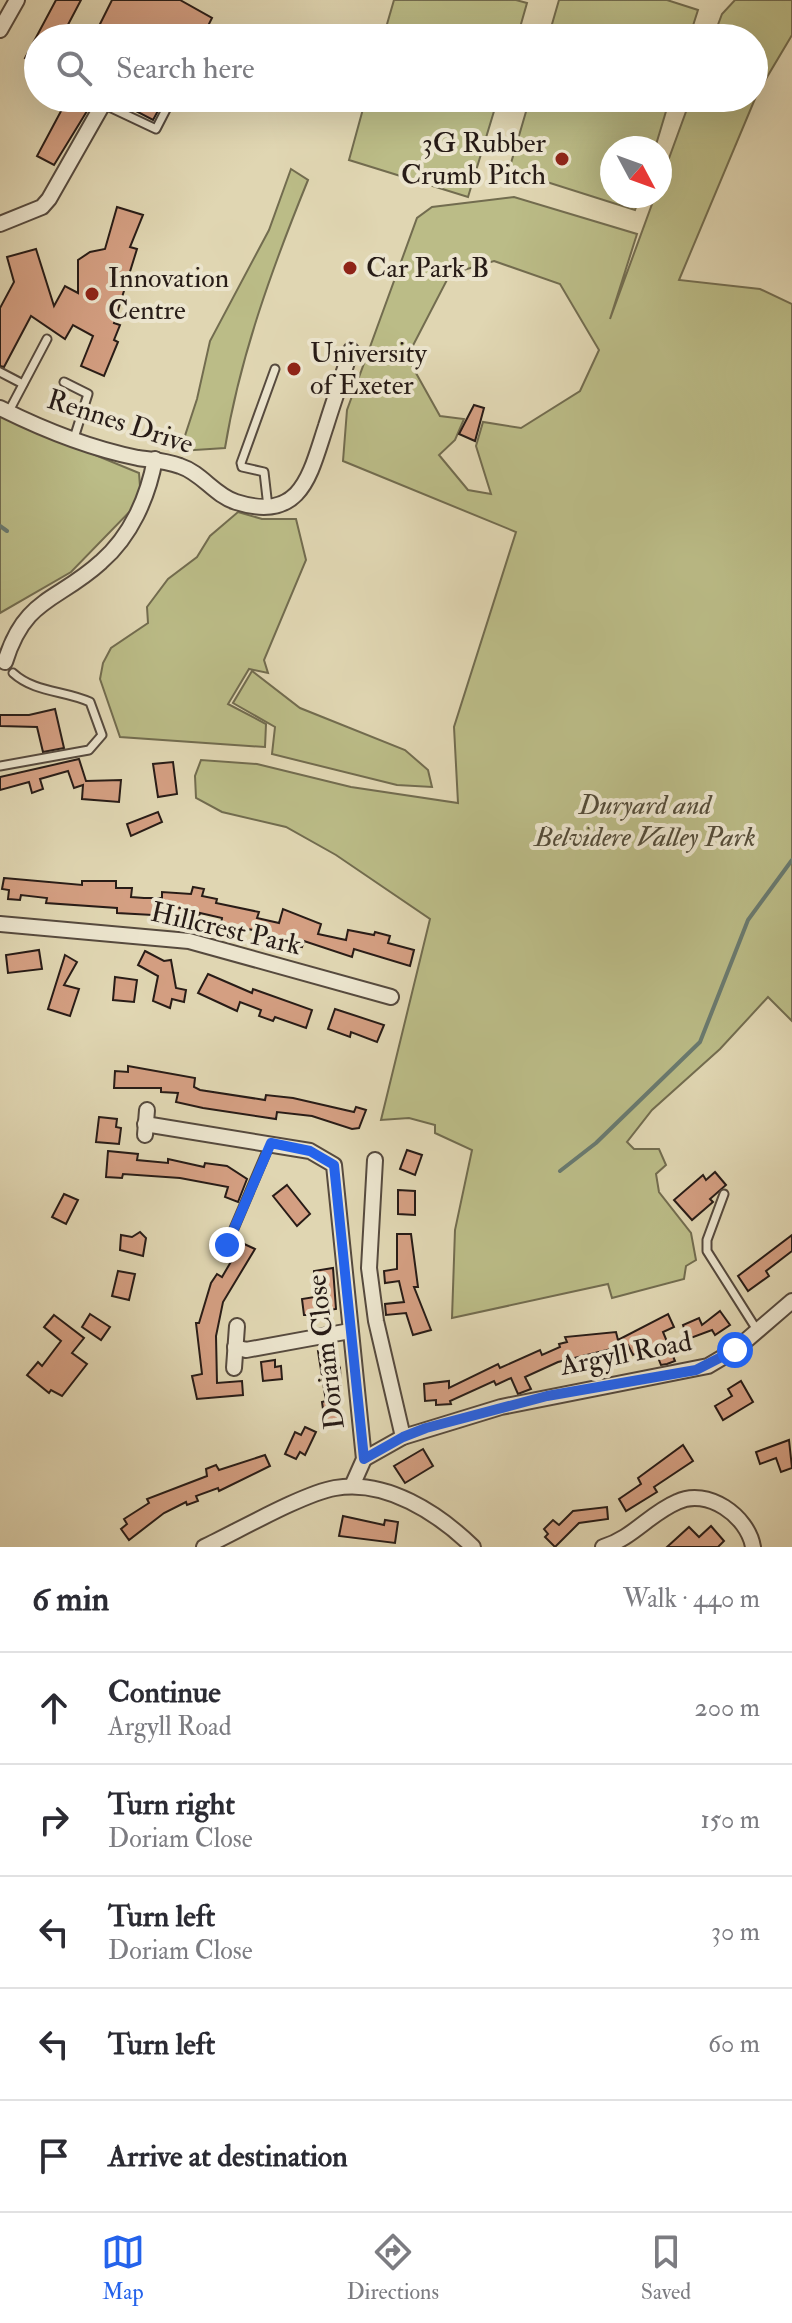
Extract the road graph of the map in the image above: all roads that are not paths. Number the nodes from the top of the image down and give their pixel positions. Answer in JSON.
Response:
{"nodes":[{"id":1,"x":17,"y":0,"type":"edge"},
{"id":2,"x":0,"y":30,"type":"edge"},
{"id":3,"x":98,"y":112,"type":"edge"},
{"id":4,"x":120,"y":112,"type":"edge"},
{"id":5,"x":165,"y":112,"type":"edge"},
{"id":6,"x":0,"y":224,"type":"edge"},
{"id":7,"x":47,"y":339,"type":"dead end"},
{"id":8,"x":351,"y":350,"type":"dead end"},
{"id":9,"x":275,"y":369,"type":"dead end"},
{"id":10,"x":0,"y":372,"type":"edge"},
{"id":11,"x":64,"y":382,"type":"dead end"},
{"id":12,"x":23,"y":384,"type":"junction"},
{"id":13,"x":4,"y":410,"type":"edge"},
{"id":14,"x":74,"y":438,"type":"junction"},
{"id":15,"x":155,"y":459,"type":"junction"},
{"id":16,"x":268,"y":507,"type":"junction"},
{"id":17,"x":6,"y":665,"type":"edge"},
{"id":18,"x":0,"y":766,"type":"edge"},
{"id":19,"x":0,"y":924,"type":"edge"},
{"id":20,"x":391,"y":997,"type":"dead end"},
{"id":21,"x":146,"y":1123,"type":"dead end"},
{"id":22,"x":271,"y":1143,"type":"junction"},
{"id":23,"x":375,"y":1160,"type":"dead end"},
{"id":24,"x":724,"y":1194,"type":"dead end"},
{"id":25,"x":227,"y":1245,"type":"dead end"},
{"id":26,"x":792,"y":1301,"type":"edge"},
{"id":27,"x":237,"y":1326,"type":"dead end"},
{"id":28,"x":350,"y":1331,"type":"junction"},
{"id":29,"x":758,"y":1332,"type":"junction"},
{"id":30,"x":235,"y":1347,"type":"junction"},
{"id":31,"x":234,"y":1368,"type":"dead end"},
{"id":32,"x":403,"y":1437,"type":"junction"},
{"id":33,"x":364,"y":1459,"type":"junction"},
{"id":34,"x":352,"y":1486,"type":"junction"},
{"id":35,"x":204,"y":1547,"type":"edge"},
{"id":36,"x":473,"y":1547,"type":"edge"},
{"id":37,"x":603,"y":1547,"type":"edge"},
{"id":38,"x":753,"y":1547,"type":"edge"}],
"edges":[{"from":1,"to":2,"type":"street"},
{"from":3,"to":6,"type":"street"},
{"from":4,"to":5,"type":"lane"},
{"from":7,"to":12,"type":"lane"},
{"from":8,"to":16,"type":"street"},
{"from":9,"to":16,"type":"lane"},
{"from":10,"to":12,"type":"lane"},
{"from":11,"to":14,"type":"lane"},
{"from":12,"to":13,"type":"lane"},
{"from":13,"to":14,"type":"street","name":"Rennes Drive"},
{"from":14,"to":15,"type":"street","name":"Rennes Drive"},
{"from":15,"to":16,"type":"street","name":"Rennes Drive"},
{"from":15,"to":17,"type":"street"},
{"from":17,"to":18,"type":"lane"},
{"from":19,"to":20,"type":"street","name":"Hillcrest Park"},
{"from":21,"to":22,"type":"street","name":"Doriam Close"},
{"from":22,"to":25,"type":"lane"},
{"from":22,"to":28,"type":"street","name":"Doriam Close"},
{"from":23,"to":32,"type":"street"},
{"from":24,"to":29,"type":"lane"},
{"from":26,"to":29,"type":"street","name":"Argyll Road"},
{"from":27,"to":30,"type":"street"},
{"from":28,"to":30,"type":"street"},
{"from":28,"to":33,"type":"street","name":"Doriam Close"},
{"from":29,"to":32,"type":"street","name":"Argyll Road"},
{"from":30,"to":31,"type":"street"},
{"from":32,"to":33,"type":"street","name":"Argyll Road"},
{"from":33,"to":34,"type":"street","name":"Doriam Close"},
{"from":34,"to":35,"type":"street"},
{"from":34,"to":36,"type":"street"},
{"from":37,"to":38,"type":"street"}]}
